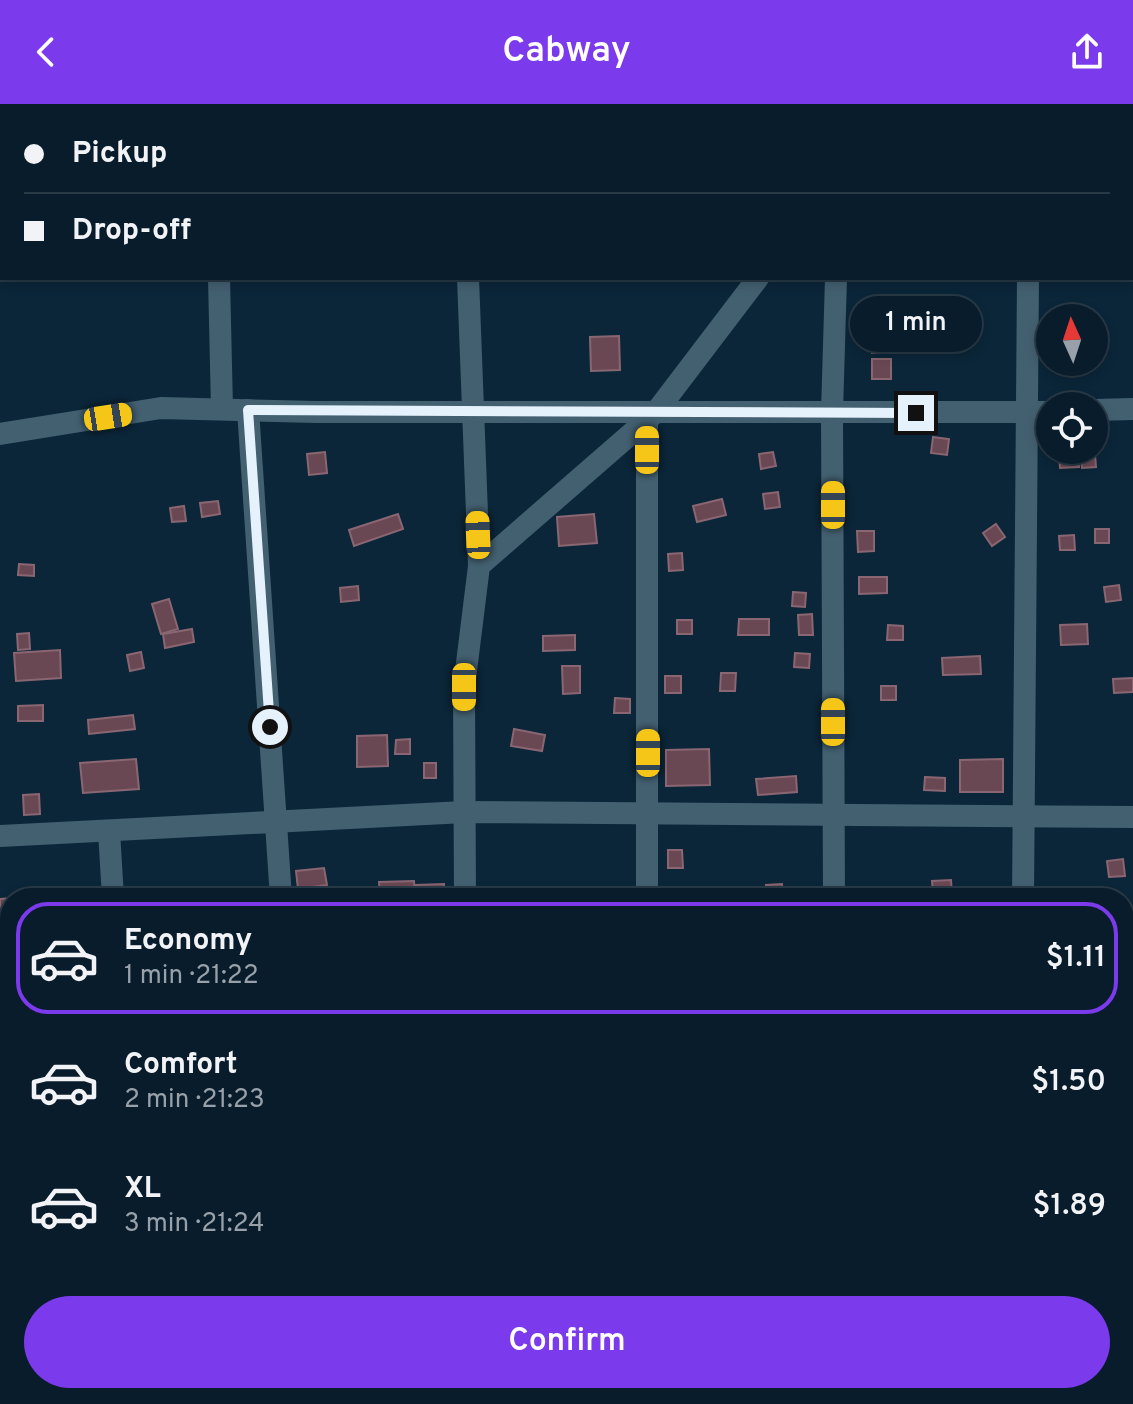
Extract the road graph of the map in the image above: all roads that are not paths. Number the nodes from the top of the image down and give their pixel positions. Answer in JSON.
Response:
{"nodes":[{"id":1,"x":219,"y":280,"type":"edge"},
{"id":2,"x":468,"y":280,"type":"edge"},
{"id":3,"x":756,"y":280,"type":"edge"},
{"id":4,"x":836,"y":280,"type":"edge"},
{"id":5,"x":1028,"y":280,"type":"edge"},
{"id":6,"x":222,"y":409,"type":"junction"},
{"id":7,"x":1133,"y":409,"type":"edge"},
{"id":8,"x":248,"y":410,"type":"junction"},
{"id":9,"x":1108,"y":410,"type":"edge"},
{"id":10,"x":473,"y":412,"type":"junction"},
{"id":11,"x":832,"y":412,"type":"junction"},
{"id":12,"x":1026,"y":413,"type":"junction"},
{"id":13,"x":1036,"y":413,"type":"edge"},
{"id":14,"x":652,"y":416,"type":"junction"},
{"id":15,"x":0,"y":434,"type":"edge"},
{"id":16,"x":479,"y":566,"type":"junction"},
{"id":17,"x":464,"y":812,"type":"junction"},
{"id":18,"x":648,"y":813,"type":"junction"},
{"id":19,"x":833,"y":815,"type":"junction"},
{"id":20,"x":1023,"y":816,"type":"junction"},
{"id":21,"x":1133,"y":817,"type":"edge"},
{"id":22,"x":276,"y":822,"type":"junction"},
{"id":23,"x":109,"y":831,"type":"junction"},
{"id":24,"x":0,"y":836,"type":"edge"},
{"id":25,"x":112,"y":888,"type":"edge"},
{"id":26,"x":280,"y":888,"type":"edge"},
{"id":27,"x":465,"y":888,"type":"edge"},
{"id":28,"x":647,"y":888,"type":"edge"},
{"id":29,"x":834,"y":888,"type":"edge"},
{"id":30,"x":1023,"y":888,"type":"edge"}],
"edges":[{"from":1,"to":6,"type":"street"},
{"from":2,"to":10,"type":"street"},
{"from":3,"to":14,"type":"street"},
{"from":4,"to":11,"type":"street"},
{"from":5,"to":12,"type":"street"},
{"from":6,"to":8,"type":"street"},
{"from":6,"to":15,"type":"street"},
{"from":7,"to":9,"type":"street"},
{"from":8,"to":10,"type":"street"},
{"from":8,"to":22,"type":"street"},
{"from":10,"to":14,"type":"street"},
{"from":10,"to":16,"type":"street"},
{"from":11,"to":12,"type":"street"},
{"from":11,"to":14,"type":"street"},
{"from":11,"to":19,"type":"street"},
{"from":12,"to":13,"type":"street"},
{"from":12,"to":20,"type":"street"},
{"from":14,"to":16,"type":"street"},
{"from":14,"to":18,"type":"street"},
{"from":16,"to":17,"type":"street"},
{"from":17,"to":18,"type":"street"},
{"from":17,"to":22,"type":"street"},
{"from":17,"to":27,"type":"street"},
{"from":18,"to":19,"type":"street"},
{"from":18,"to":28,"type":"street"},
{"from":19,"to":20,"type":"street"},
{"from":19,"to":29,"type":"street"},
{"from":20,"to":21,"type":"street"},
{"from":20,"to":30,"type":"street"},
{"from":22,"to":23,"type":"street"},
{"from":22,"to":26,"type":"street"},
{"from":23,"to":24,"type":"street"},
{"from":23,"to":25,"type":"street"}]}
